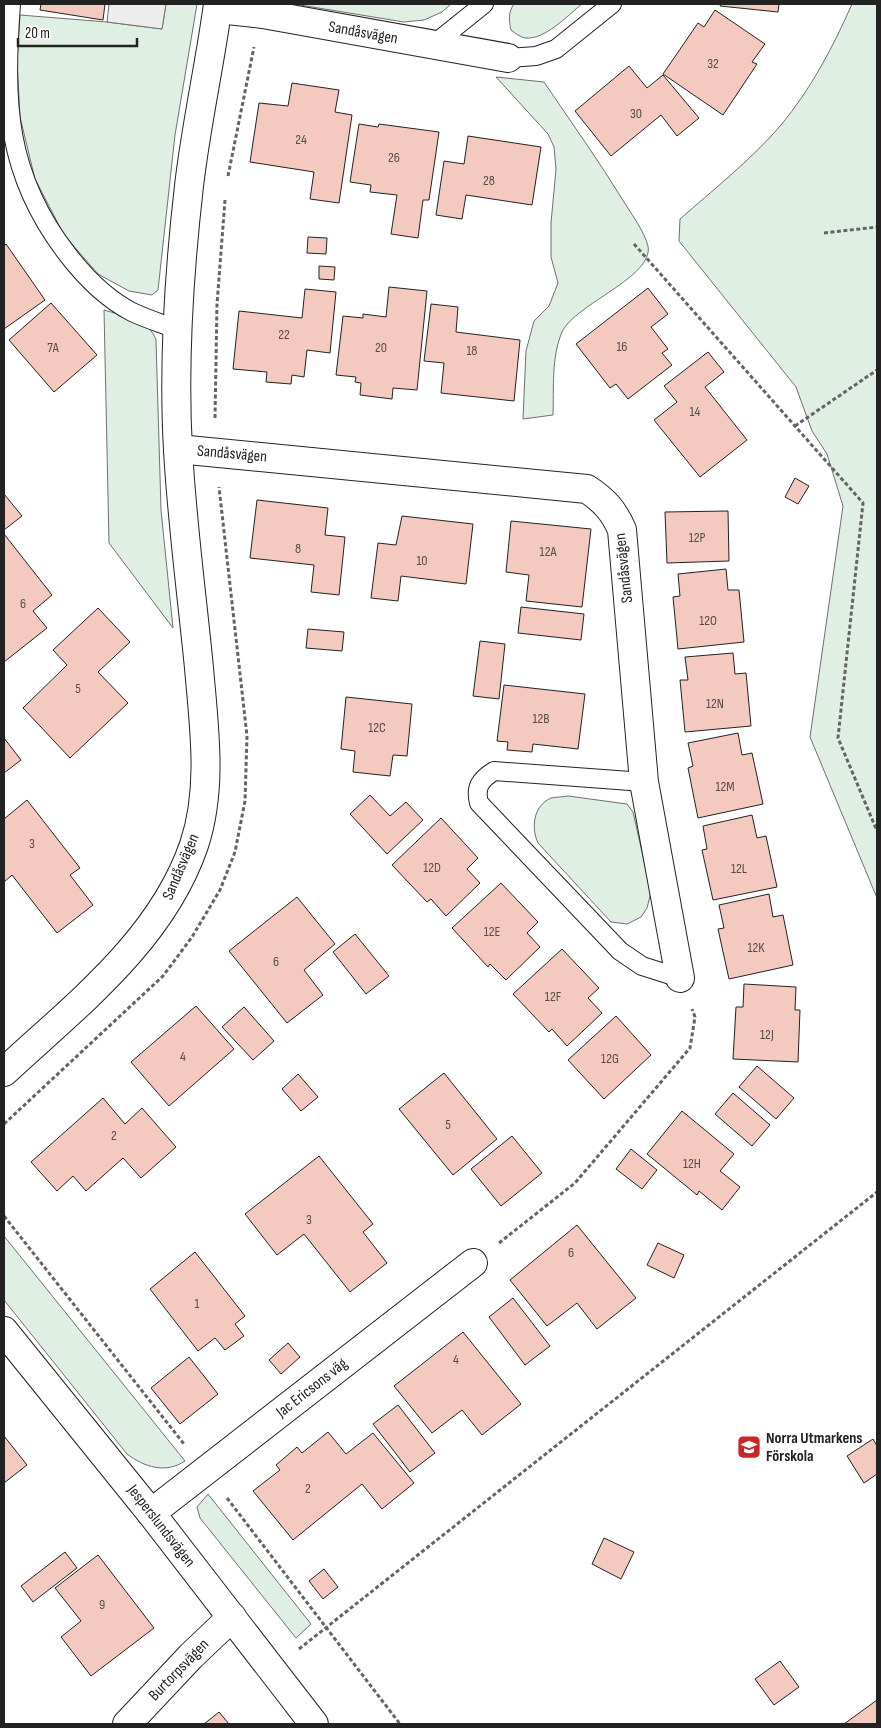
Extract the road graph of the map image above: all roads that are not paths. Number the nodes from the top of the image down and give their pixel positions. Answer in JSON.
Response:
{"nodes":[{"id":1,"x":11,"y":4,"type":"edge"},
{"id":2,"x":484,"y":4,"type":"edge"},
{"id":3,"x":612,"y":4,"type":"edge"},
{"id":4,"x":218,"y":6,"type":"edge"},
{"id":5,"x":433,"y":45,"type":"junction"},
{"id":6,"x":508,"y":58,"type":"joint"},
{"id":7,"x":178,"y":330,"type":"junction"},
{"id":8,"x":178,"y":449,"type":"junction"},
{"id":9,"x":644,"y":782,"type":"junction"},
{"id":10,"x":680,"y":978,"type":"joint"},
{"id":11,"x":4,"y":1072,"type":"edge"},
{"id":12,"x":473,"y":1263,"type":"road end"},
{"id":13,"x":4,"y":1331,"type":"edge"},
{"id":14,"x":151,"y":1513,"type":"junction"},
{"id":15,"x":232,"y":1617,"type":"junction"},
{"id":16,"x":127,"y":1724,"type":"edge"},
{"id":17,"x":314,"y":1724,"type":"edge"}],
"edges":[{"from":1,"to":7,"type":"lane"},
{"from":2,"to":5,"type":"lane"},
{"from":3,"to":6,"type":"lane"},
{"from":4,"to":5,"type":"street","name":"Sandåsvägen"},
{"from":4,"to":7,"type":"street","name":"Sandåsvägen"},
{"from":5,"to":6,"type":"street","name":"Sandåsvägen"},
{"from":7,"to":8,"type":"street","name":"Sandåsvägen"},
{"from":8,"to":9,"type":"street","name":"Sandåsvägen"},
{"from":8,"to":11,"type":"street","name":"Sandåsvägen"},
{"from":9,"to":10,"type":"street","name":"Sandåsvägen"},
{"from":9,"to":10,"type":"lane"},
{"from":12,"to":14,"type":"street","name":"Jac Ericsons väg"},
{"from":13,"to":14,"type":"street","name":"Jesperslundsvägen"},
{"from":14,"to":15,"type":"street","name":"Jesperslundsvägen"},
{"from":15,"to":16,"type":"street","name":"Burtorpsvägen"},
{"from":15,"to":17,"type":"street","name":"Jesperslundsvägen"}]}
